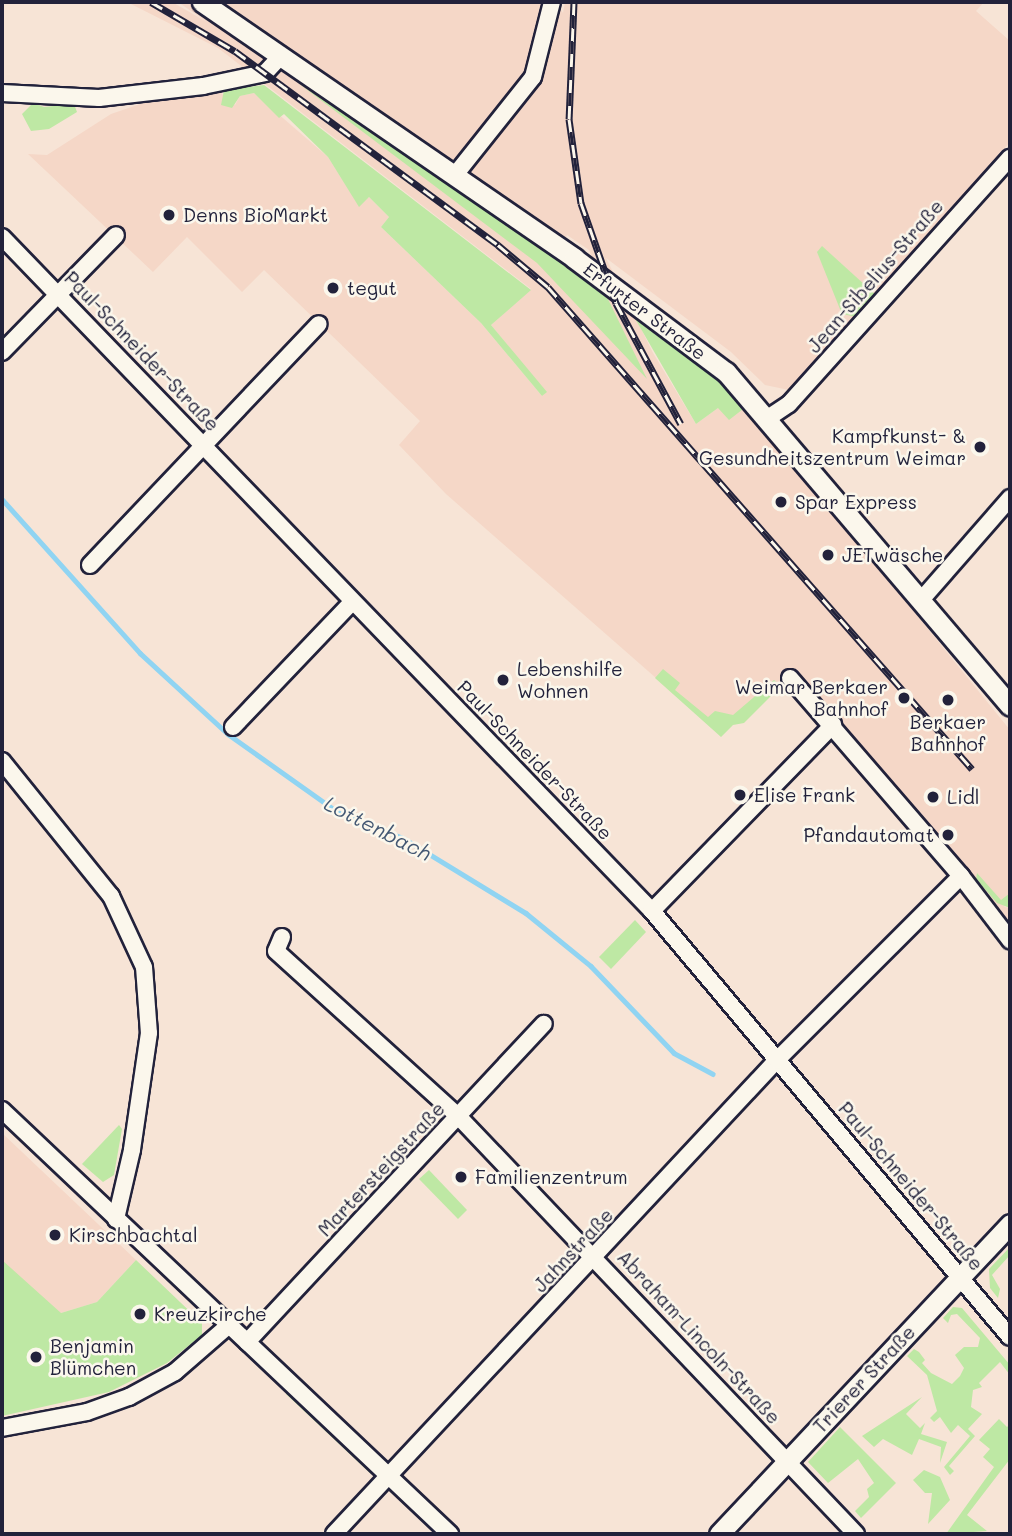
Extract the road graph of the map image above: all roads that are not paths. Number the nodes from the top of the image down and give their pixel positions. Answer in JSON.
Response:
{"nodes":[{"id":1,"x":202,"y":2,"type":"edge"},
{"id":2,"x":552,"y":2,"type":"edge"},
{"id":3,"x":281,"y":56,"type":"junction"},
{"id":4,"x":2,"y":93,"type":"edge"},
{"id":5,"x":1010,"y":158,"type":"edge"},
{"id":6,"x":455,"y":175,"type":"junction"},
{"id":7,"x":116,"y":235,"type":"dead end"},
{"id":8,"x":2,"y":237,"type":"edge"},
{"id":9,"x":59,"y":295,"type":"junction"},
{"id":10,"x":319,"y":324,"type":"dead end"},
{"id":11,"x":2,"y":352,"type":"edge"},
{"id":12,"x":768,"y":418,"type":"junction"},
{"id":13,"x":204,"y":446,"type":"junction"},
{"id":14,"x":1010,"y":498,"type":"edge"},
{"id":15,"x":90,"y":565,"type":"dead end"},
{"id":16,"x":922,"y":599,"type":"junction"},
{"id":17,"x":351,"y":603,"type":"junction"},
{"id":18,"x":790,"y":678,"type":"dead end"},
{"id":19,"x":1010,"y":706,"type":"edge"},
{"id":20,"x":832,"y":725,"type":"junction"},
{"id":21,"x":233,"y":727,"type":"dead end"},
{"id":22,"x":2,"y":761,"type":"edge"},
{"id":23,"x":961,"y":876,"type":"junction"},
{"id":24,"x":652,"y":911,"type":"junction"},
{"id":25,"x":282,"y":937,"type":"dead end"},
{"id":26,"x":1009,"y":938,"type":"edge"},
{"id":27,"x":544,"y":1024,"type":"dead end"},
{"id":28,"x":777,"y":1060,"type":"junction"},
{"id":29,"x":2,"y":1110,"type":"edge"},
{"id":30,"x":459,"y":1117,"type":"junction"},
{"id":31,"x":116,"y":1219,"type":"junction"},
{"id":32,"x":1010,"y":1224,"type":"edge"},
{"id":33,"x":596,"y":1257,"type":"junction"},
{"id":34,"x":960,"y":1276,"type":"junction"},
{"id":35,"x":229,"y":1325,"type":"junction"},
{"id":36,"x":1010,"y":1337,"type":"edge"},
{"id":37,"x":247,"y":1342,"type":"junction"},
{"id":38,"x":2,"y":1428,"type":"edge"},
{"id":39,"x":787,"y":1462,"type":"junction"},
{"id":40,"x":388,"y":1476,"type":"junction"},
{"id":41,"x":334,"y":1534,"type":"edge"},
{"id":42,"x":450,"y":1534,"type":"edge"},
{"id":43,"x":719,"y":1534,"type":"edge"},
{"id":44,"x":856,"y":1534,"type":"edge"}],
"edges":[{"from":1,"to":3,"type":"street","name":"Erfurter Straße"},
{"from":2,"to":6,"type":"street"},
{"from":3,"to":4,"type":"street"},
{"from":3,"to":6,"type":"street","name":"Erfurter Straße"},
{"from":5,"to":12,"type":"street","name":"Jean-Sibelius-Straße"},
{"from":6,"to":12,"type":"street","name":"Erfurter Straße"},
{"from":7,"to":9,"type":"street"},
{"from":8,"to":9,"type":"street","name":"Paul-Schneider-Straße"},
{"from":9,"to":11,"type":"street"},
{"from":9,"to":13,"type":"street","name":"Paul-Schneider-Straße"},
{"from":10,"to":13,"type":"street"},
{"from":12,"to":16,"type":"street","name":"Erfurter Straße"},
{"from":13,"to":15,"type":"street"},
{"from":13,"to":17,"type":"street","name":"Paul-Schneider-Straße"},
{"from":14,"to":16,"type":"street"},
{"from":16,"to":19,"type":"street","name":"Erfurter Straße"},
{"from":17,"to":21,"type":"street"},
{"from":17,"to":24,"type":"street","name":"Paul-Schneider-Straße"},
{"from":18,"to":20,"type":"street"},
{"from":20,"to":23,"type":"street"},
{"from":20,"to":24,"type":"street"},
{"from":22,"to":31,"type":"street"},
{"from":23,"to":26,"type":"street"},
{"from":23,"to":28,"type":"street","name":"Jahnstraße"},
{"from":24,"to":28,"type":"street","name":"Paul-Schneider-Straße"},
{"from":25,"to":30,"type":"street","name":"Abraham-Lincoln-Straße"},
{"from":27,"to":30,"type":"street","name":"Martersteigstraße"},
{"from":28,"to":33,"type":"street","name":"Jahnstraße"},
{"from":28,"to":34,"type":"street","name":"Paul-Schneider-Straße"},
{"from":29,"to":31,"type":"street"},
{"from":30,"to":33,"type":"street","name":"Abraham-Lincoln-Straße"},
{"from":30,"to":37,"type":"street","name":"Martersteigstraße"},
{"from":31,"to":35,"type":"street"},
{"from":32,"to":34,"type":"street","name":"Trierer Straße"},
{"from":33,"to":39,"type":"street","name":"Abraham-Lincoln-Straße"},
{"from":33,"to":40,"type":"street","name":"Jahnstraße"},
{"from":34,"to":36,"type":"street","name":"Paul-Schneider-Straße"},
{"from":34,"to":39,"type":"street","name":"Trierer Straße"},
{"from":35,"to":37,"type":"street"},
{"from":35,"to":38,"type":"street"},
{"from":37,"to":40,"type":"street"},
{"from":39,"to":43,"type":"street","name":"Trierer Straße"},
{"from":39,"to":44,"type":"street","name":"Abraham-Lincoln-Straße"},
{"from":40,"to":41,"type":"street","name":"Jahnstraße"},
{"from":40,"to":42,"type":"street"}]}
